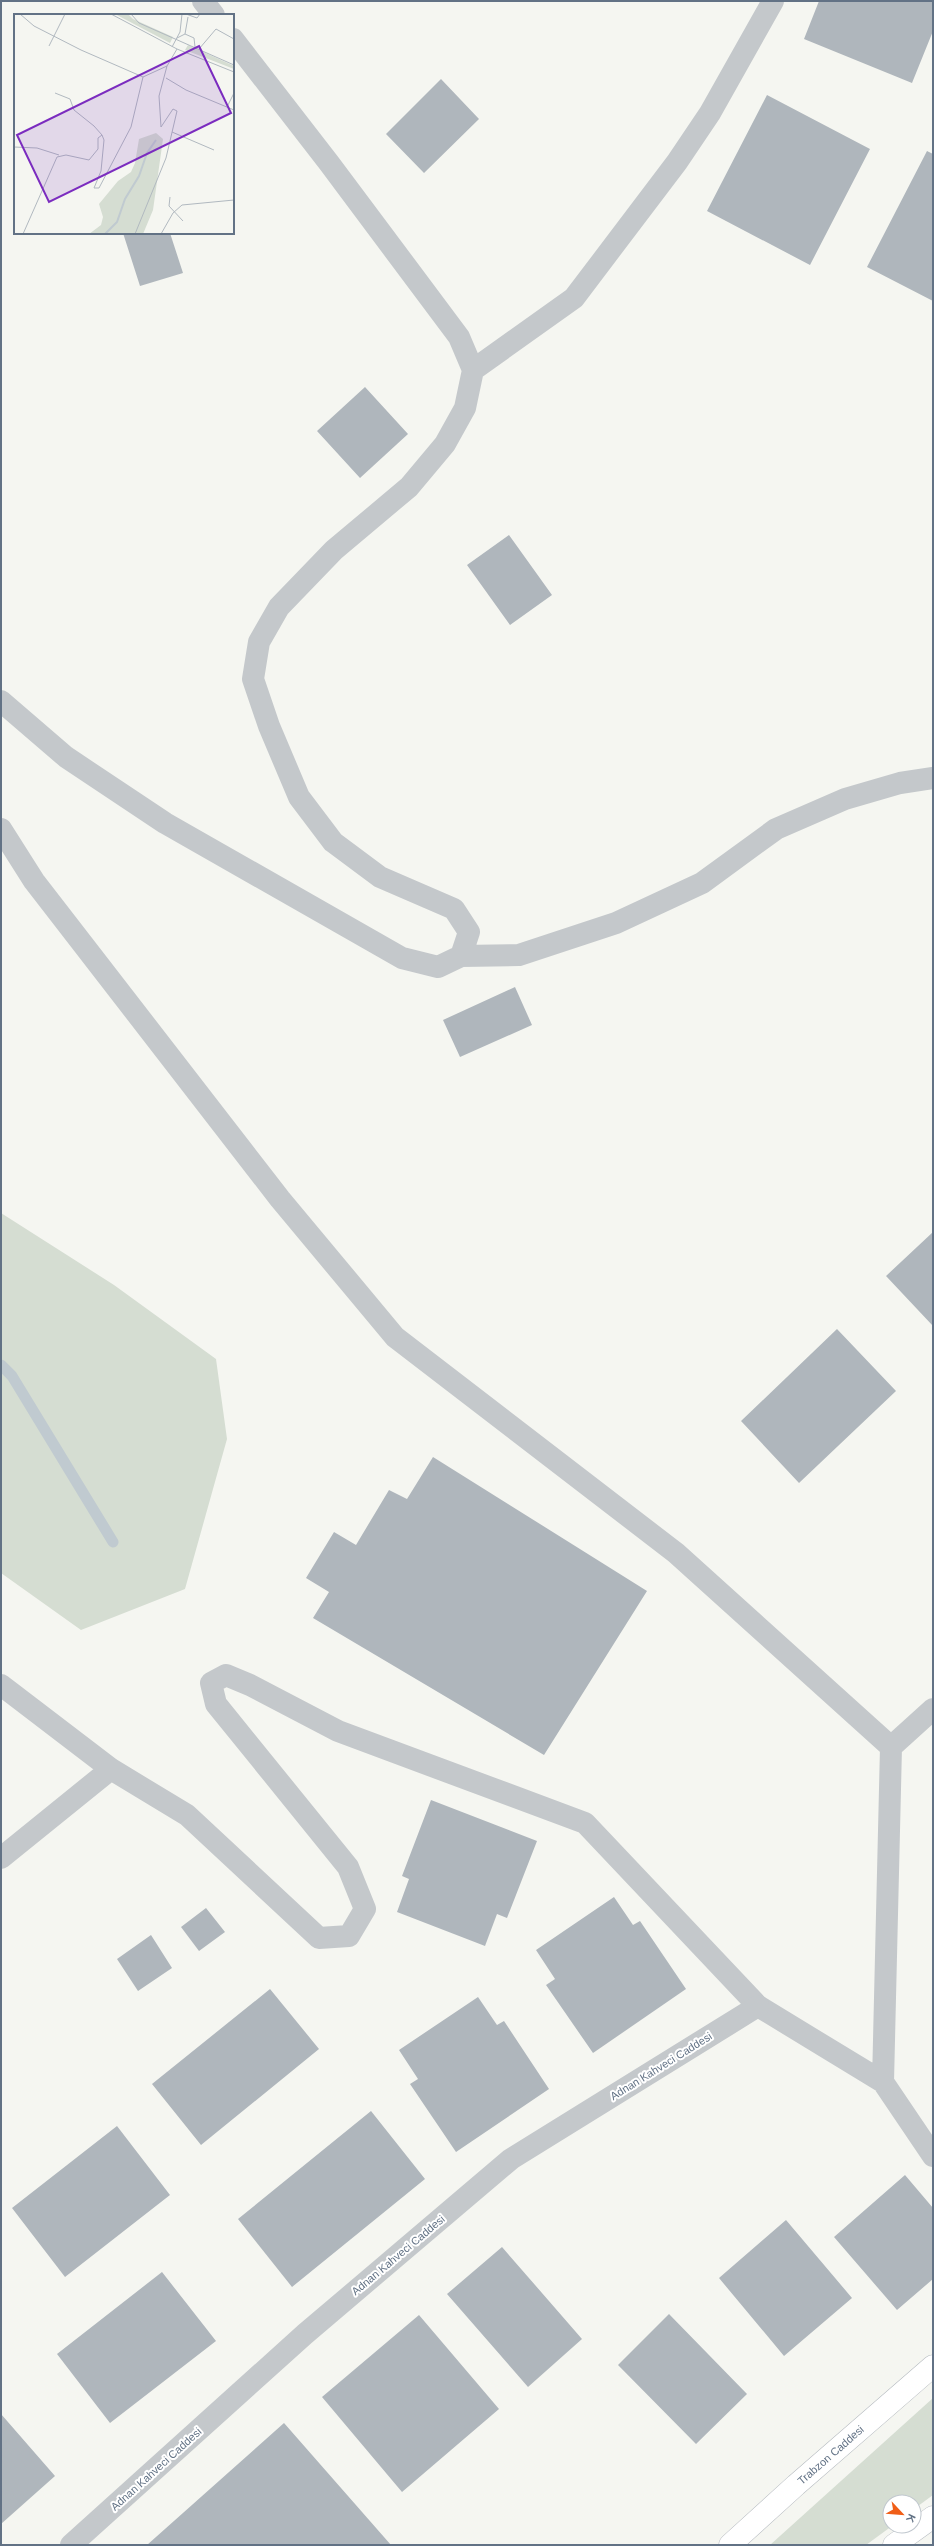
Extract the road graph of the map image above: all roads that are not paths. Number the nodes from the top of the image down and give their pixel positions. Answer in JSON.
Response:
{"nodes":[{"id":1,"x":204,"y":1,"type":"edge"},
{"id":2,"x":773,"y":1,"type":"edge"},
{"id":3,"x":213,"y":14,"type":"edge"},
{"id":4,"x":234,"y":40,"type":"edge"},
{"id":5,"x":473,"y":370,"type":"junction"},
{"id":6,"x":1,"y":701,"type":"edge"},
{"id":7,"x":933,"y":778,"type":"edge"},
{"id":8,"x":1,"y":829,"type":"edge"},
{"id":9,"x":461,"y":956,"type":"junction"},
{"id":10,"x":1,"y":1685,"type":"edge"},
{"id":11,"x":933,"y":1709,"type":"edge"},
{"id":12,"x":891,"y":1747,"type":"junction"},
{"id":13,"x":111,"y":1769,"type":"junction"},
{"id":14,"x":1,"y":1858,"type":"edge"},
{"id":15,"x":758,"y":2006,"type":"junction"},
{"id":16,"x":882,"y":2082,"type":"junction"},
{"id":17,"x":933,"y":2156,"type":"edge"},
{"id":18,"x":933,"y":2366,"type":"edge"},
{"id":19,"x":933,"y":2517,"type":"edge"},
{"id":20,"x":82,"y":2541,"type":"edge"},
{"id":21,"x":899,"y":2544,"type":"edge"},
{"id":22,"x":730,"y":2545,"type":"edge"}],
"edges":[{"from":1,"to":3,"type":"street"},
{"from":2,"to":5,"type":"street"},
{"from":4,"to":5,"type":"street"},
{"from":5,"to":9,"type":"street"},
{"from":6,"to":9,"type":"street"},
{"from":7,"to":9,"type":"street"},
{"from":8,"to":12,"type":"street"},
{"from":10,"to":13,"type":"street"},
{"from":11,"to":12,"type":"street"},
{"from":12,"to":16,"type":"street"},
{"from":13,"to":14,"type":"street"},
{"from":13,"to":15,"type":"street"},
{"from":15,"to":16,"type":"street"},
{"from":15,"to":20,"type":"street","name":"Adnan Kahveci Caddesi"},
{"from":16,"to":17,"type":"street"},
{"from":18,"to":22,"type":"main road","name":"Trabzon Caddesi"},
{"from":19,"to":21,"type":"main road"}]}
